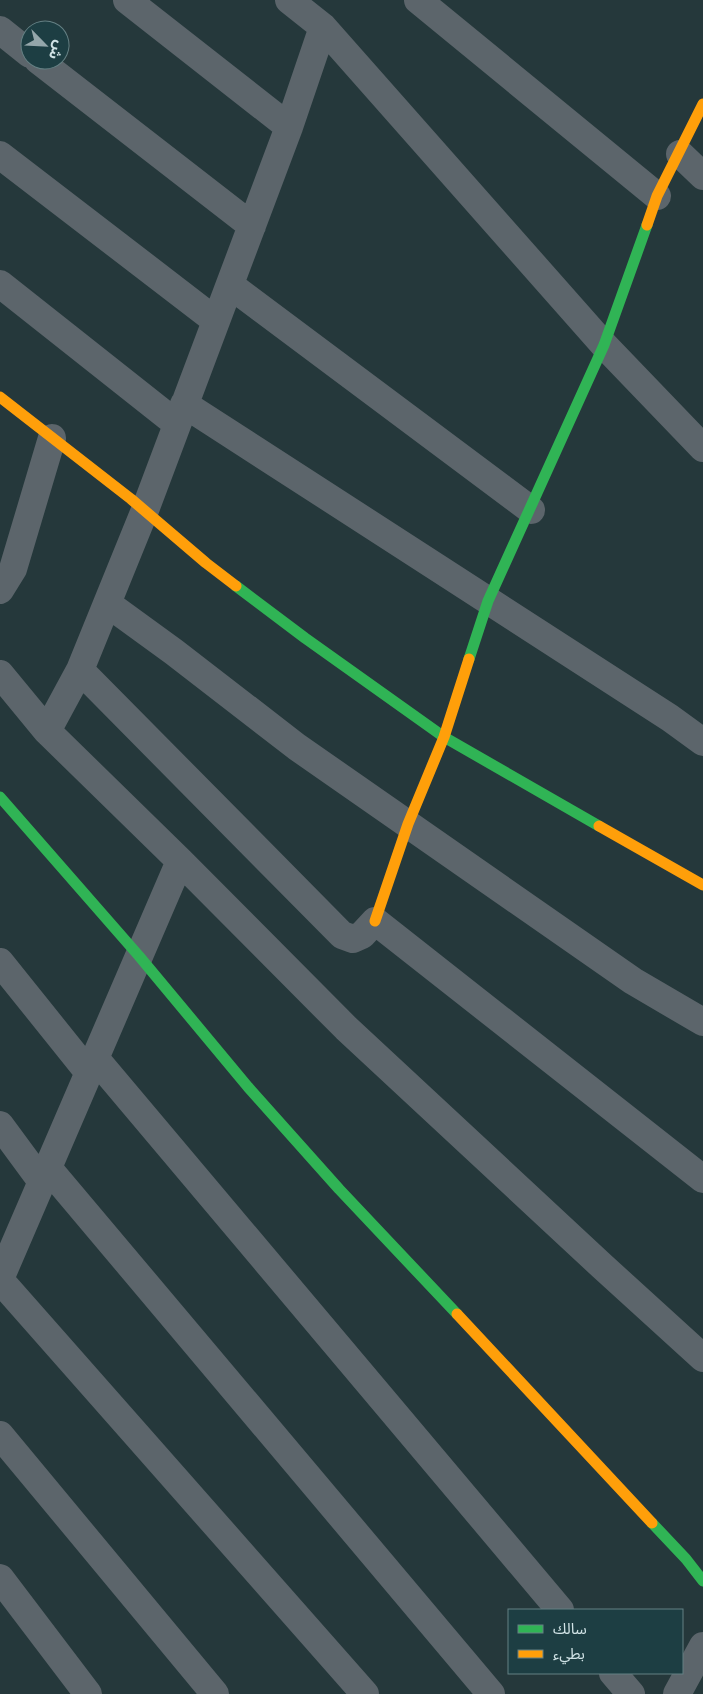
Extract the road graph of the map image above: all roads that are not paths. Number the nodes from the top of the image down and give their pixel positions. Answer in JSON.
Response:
{"nodes":[{"id":1,"x":126,"y":0,"type":"edge"},
{"id":2,"x":289,"y":0,"type":"edge"},
{"id":3,"x":418,"y":0,"type":"edge"},
{"id":4,"x":323,"y":27,"type":"junction"},
{"id":5,"x":0,"y":30,"type":"edge"},
{"id":6,"x":20,"y":46,"type":"edge"},
{"id":7,"x":51,"y":70,"type":"edge"},
{"id":8,"x":703,"y":104,"type":"edge"},
{"id":9,"x":289,"y":127,"type":"junction"},
{"id":10,"x":680,"y":154,"type":"junction"},
{"id":11,"x":0,"y":155,"type":"edge"},
{"id":12,"x":703,"y":176,"type":"edge"},
{"id":13,"x":657,"y":196,"type":"junction"},
{"id":14,"x":252,"y":226,"type":"junction"},
{"id":15,"x":0,"y":284,"type":"edge"},
{"id":16,"x":230,"y":285,"type":"junction"},
{"id":17,"x":216,"y":320,"type":"junction"},
{"id":18,"x":604,"y":345,"type":"junction"},
{"id":19,"x":0,"y":397,"type":"edge"},
{"id":20,"x":181,"y":414,"type":"junction"},
{"id":21,"x":52,"y":438,"type":"junction"},
{"id":22,"x":703,"y":448,"type":"edge"},
{"id":23,"x":145,"y":510,"type":"junction"},
{"id":24,"x":530,"y":510,"type":"junction"},
{"id":25,"x":0,"y":590,"type":"edge"},
{"id":26,"x":488,"y":600,"type":"junction"},
{"id":27,"x":108,"y":604,"type":"junction"},
{"id":28,"x":80,"y":670,"type":"junction"},
{"id":29,"x":0,"y":674,"type":"edge"},
{"id":30,"x":47,"y":731,"type":"junction"},
{"id":31,"x":444,"y":737,"type":"junction"},
{"id":32,"x":703,"y":742,"type":"edge"},
{"id":33,"x":0,"y":797,"type":"edge"},
{"id":34,"x":408,"y":824,"type":"junction"},
{"id":35,"x":180,"y":861,"type":"junction"},
{"id":36,"x":703,"y":885,"type":"edge"},
{"id":37,"x":375,"y":922,"type":"junction"},
{"id":38,"x":139,"y":956,"type":"junction"},
{"id":39,"x":0,"y":962,"type":"edge"},
{"id":40,"x":703,"y":1022,"type":"edge"},
{"id":41,"x":92,"y":1065,"type":"junction"},
{"id":42,"x":0,"y":1126,"type":"edge"},
{"id":43,"x":45,"y":1175,"type":"junction"},
{"id":44,"x":703,"y":1179,"type":"edge"},
{"id":45,"x":0,"y":1280,"type":"edge"},
{"id":46,"x":703,"y":1358,"type":"edge"},
{"id":47,"x":0,"y":1435,"type":"edge"},
{"id":48,"x":0,"y":1578,"type":"edge"},
{"id":49,"x":703,"y":1580,"type":"edge"},
{"id":50,"x":559,"y":1609,"type":"edge"},
{"id":51,"x":703,"y":1646,"type":"edge"},
{"id":52,"x":614,"y":1674,"type":"edge"},
{"id":53,"x":88,"y":1694,"type":"edge"},
{"id":54,"x":215,"y":1694,"type":"edge"},
{"id":55,"x":365,"y":1694,"type":"edge"},
{"id":56,"x":491,"y":1694,"type":"edge"},
{"id":57,"x":631,"y":1694,"type":"edge"},
{"id":58,"x":677,"y":1694,"type":"edge"}],
"edges":[{"from":1,"to":9,"type":"street"},
{"from":2,"to":4,"type":"street"},
{"from":3,"to":13,"type":"street"},
{"from":4,"to":9,"type":"street"},
{"from":4,"to":18,"type":"street"},
{"from":5,"to":6,"type":"street"},
{"from":7,"to":14,"type":"street"},
{"from":8,"to":10,"type":"street"},
{"from":9,"to":14,"type":"street"},
{"from":10,"to":12,"type":"street"},
{"from":10,"to":13,"type":"street"},
{"from":11,"to":17,"type":"street"},
{"from":13,"to":18,"type":"street"},
{"from":14,"to":16,"type":"street"},
{"from":15,"to":20,"type":"street"},
{"from":16,"to":17,"type":"street"},
{"from":16,"to":24,"type":"street"},
{"from":17,"to":20,"type":"street"},
{"from":18,"to":22,"type":"street"},
{"from":18,"to":24,"type":"street"},
{"from":19,"to":21,"type":"street"},
{"from":20,"to":23,"type":"street"},
{"from":20,"to":26,"type":"street"},
{"from":21,"to":23,"type":"street"},
{"from":21,"to":25,"type":"street"},
{"from":23,"to":27,"type":"street"},
{"from":23,"to":31,"type":"street"},
{"from":24,"to":26,"type":"street"},
{"from":26,"to":31,"type":"street"},
{"from":26,"to":32,"type":"street"},
{"from":27,"to":28,"type":"street"},
{"from":27,"to":34,"type":"street"},
{"from":28,"to":30,"type":"street"},
{"from":28,"to":37,"type":"street"},
{"from":29,"to":30,"type":"street"},
{"from":30,"to":35,"type":"street"},
{"from":31,"to":34,"type":"street"},
{"from":31,"to":36,"type":"street"},
{"from":33,"to":38,"type":"street"},
{"from":34,"to":37,"type":"street"},
{"from":34,"to":40,"type":"street"},
{"from":35,"to":38,"type":"street"},
{"from":35,"to":46,"type":"street"},
{"from":37,"to":44,"type":"street"},
{"from":38,"to":41,"type":"street"},
{"from":38,"to":49,"type":"street"},
{"from":39,"to":41,"type":"street"},
{"from":41,"to":43,"type":"street"},
{"from":41,"to":50,"type":"street"},
{"from":42,"to":43,"type":"street"},
{"from":43,"to":45,"type":"street"},
{"from":43,"to":56,"type":"street"},
{"from":45,"to":55,"type":"street"},
{"from":47,"to":54,"type":"street"},
{"from":48,"to":53,"type":"street"},
{"from":51,"to":58,"type":"street"},
{"from":52,"to":57,"type":"street"}]}
